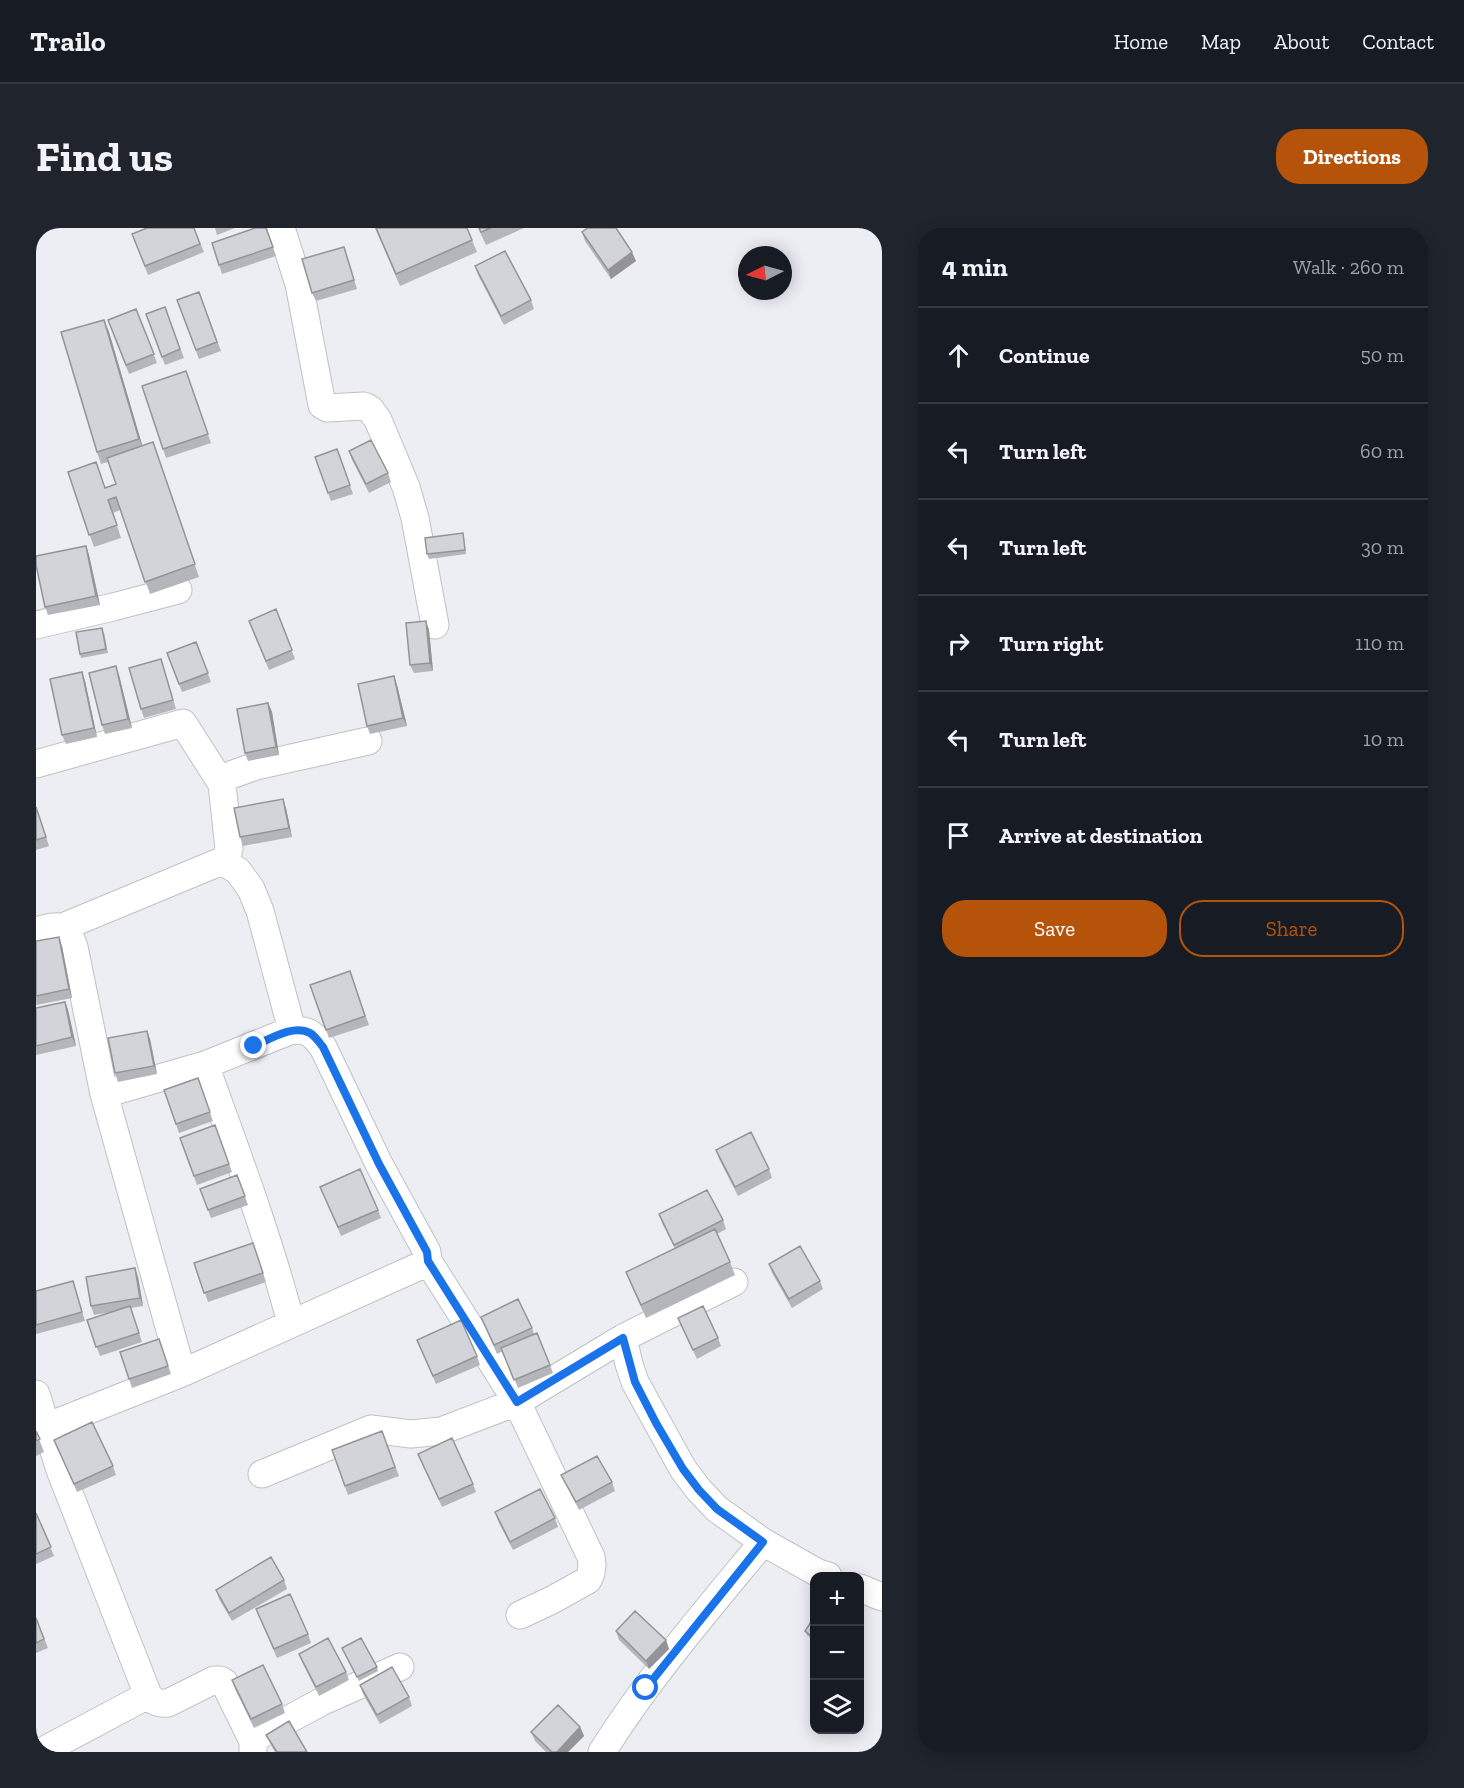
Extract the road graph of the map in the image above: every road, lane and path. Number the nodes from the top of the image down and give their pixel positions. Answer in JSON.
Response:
{"nodes":[{"id":1,"x":281,"y":228,"type":"edge"},
{"id":2,"x":178,"y":590,"type":"edge"},
{"id":3,"x":36,"y":625,"type":"edge"},
{"id":4,"x":435,"y":625,"type":"dead end"},
{"id":5,"x":368,"y":741,"type":"edge"},
{"id":6,"x":36,"y":764,"type":"edge"},
{"id":7,"x":222,"y":784,"type":"junction"},
{"id":8,"x":222,"y":861,"type":"junction"},
{"id":9,"x":63,"y":927,"type":"junction"},
{"id":10,"x":36,"y":931,"type":"edge"},
{"id":11,"x":292,"y":1030,"type":"junction"},
{"id":12,"x":205,"y":1065,"type":"junction"},
{"id":13,"x":104,"y":1094,"type":"junction"},
{"id":14,"x":428,"y":1261,"type":"junction"},
{"id":15,"x":734,"y":1282,"type":"dead end"},
{"id":16,"x":291,"y":1323,"type":"junction"},
{"id":17,"x":623,"y":1338,"type":"junction"},
{"id":18,"x":182,"y":1372,"type":"junction"},
{"id":19,"x":36,"y":1394,"type":"edge"},
{"id":20,"x":517,"y":1402,"type":"junction"},
{"id":21,"x":46,"y":1427,"type":"junction"},
{"id":22,"x":262,"y":1474,"type":"dead end"},
{"id":23,"x":763,"y":1542,"type":"junction"},
{"id":24,"x":816,"y":1572,"type":"edge"},
{"id":25,"x":864,"y":1590,"type":"edge"},
{"id":26,"x":882,"y":1597,"type":"edge"},
{"id":27,"x":520,"y":1615,"type":"dead end"},
{"id":28,"x":400,"y":1667,"type":"dead end"},
{"id":29,"x":148,"y":1695,"type":"junction"},
{"id":30,"x":253,"y":1746,"type":"edge"},
{"id":31,"x":50,"y":1750,"type":"edge"},
{"id":32,"x":602,"y":1752,"type":"edge"}],
"edges":[{"from":1,"to":4,"type":"street"},
{"from":2,"to":3,"type":"street"},
{"from":5,"to":7,"type":"street"},
{"from":6,"to":7,"type":"street"},
{"from":7,"to":8,"type":"street"},
{"from":8,"to":9,"type":"street"},
{"from":8,"to":11,"type":"street"},
{"from":9,"to":10,"type":"street"},
{"from":9,"to":13,"type":"street"},
{"from":11,"to":12,"type":"street"},
{"from":11,"to":14,"type":"street"},
{"from":12,"to":13,"type":"street"},
{"from":12,"to":16,"type":"street"},
{"from":13,"to":18,"type":"street"},
{"from":14,"to":16,"type":"street"},
{"from":14,"to":20,"type":"street"},
{"from":15,"to":17,"type":"street"},
{"from":16,"to":18,"type":"street"},
{"from":17,"to":20,"type":"street"},
{"from":17,"to":23,"type":"street"},
{"from":18,"to":21,"type":"street"},
{"from":19,"to":21,"type":"street"},
{"from":20,"to":22,"type":"street"},
{"from":20,"to":27,"type":"street"},
{"from":21,"to":29,"type":"street"},
{"from":23,"to":24,"type":"street"},
{"from":23,"to":32,"type":"street"},
{"from":25,"to":26,"type":"street"},
{"from":28,"to":30,"type":"street"},
{"from":29,"to":30,"type":"street"},
{"from":29,"to":31,"type":"street"}]}
